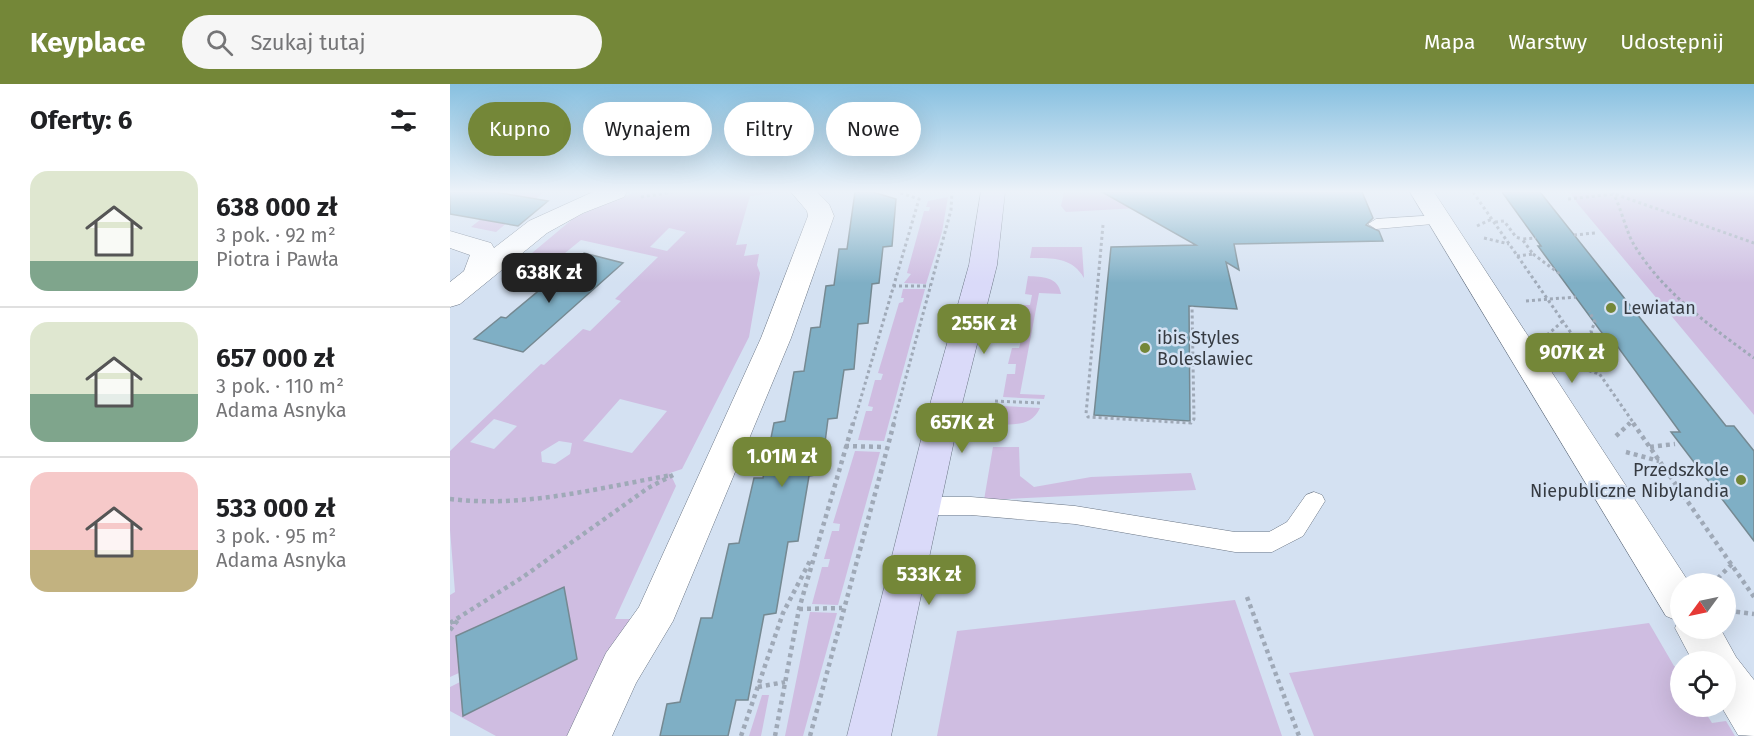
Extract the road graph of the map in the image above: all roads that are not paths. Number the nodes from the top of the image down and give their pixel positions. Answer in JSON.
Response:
{"nodes":[{"id":1,"x":547,"y":222,"type":"edge"},
{"id":2,"x":820,"y":222,"type":"edge"},
{"id":3,"x":988,"y":222,"type":"edge"},
{"id":4,"x":1401,"y":222,"type":"edge"},
{"id":5,"x":1441,"y":222,"type":"edge"},
{"id":6,"x":1376,"y":224,"type":"dead end"},
{"id":7,"x":450,"y":239,"type":"edge"},
{"id":8,"x":477,"y":275,"type":"junction"},
{"id":9,"x":450,"y":297,"type":"edge"},
{"id":10,"x":1314,"y":501,"type":"dead end"},
{"id":11,"x":923,"y":506,"type":"junction"},
{"id":12,"x":1670,"y":587,"type":"edge"},
{"id":13,"x":1736,"y":692,"type":"edge"},
{"id":14,"x":1754,"y":719,"type":"edge"},
{"id":15,"x":589,"y":736,"type":"edge"},
{"id":16,"x":869,"y":736,"type":"edge"}],
"edges":[{"from":1,"to":8,"type":"street"},
{"from":2,"to":15,"type":"street"},
{"from":3,"to":11,"type":"street"},
{"from":4,"to":6,"type":"lane"},
{"from":5,"to":12,"type":"street"},
{"from":7,"to":8,"type":"street"},
{"from":8,"to":9,"type":"street"},
{"from":10,"to":11,"type":"lane"},
{"from":11,"to":16,"type":"street"},
{"from":13,"to":14,"type":"street"}]}
